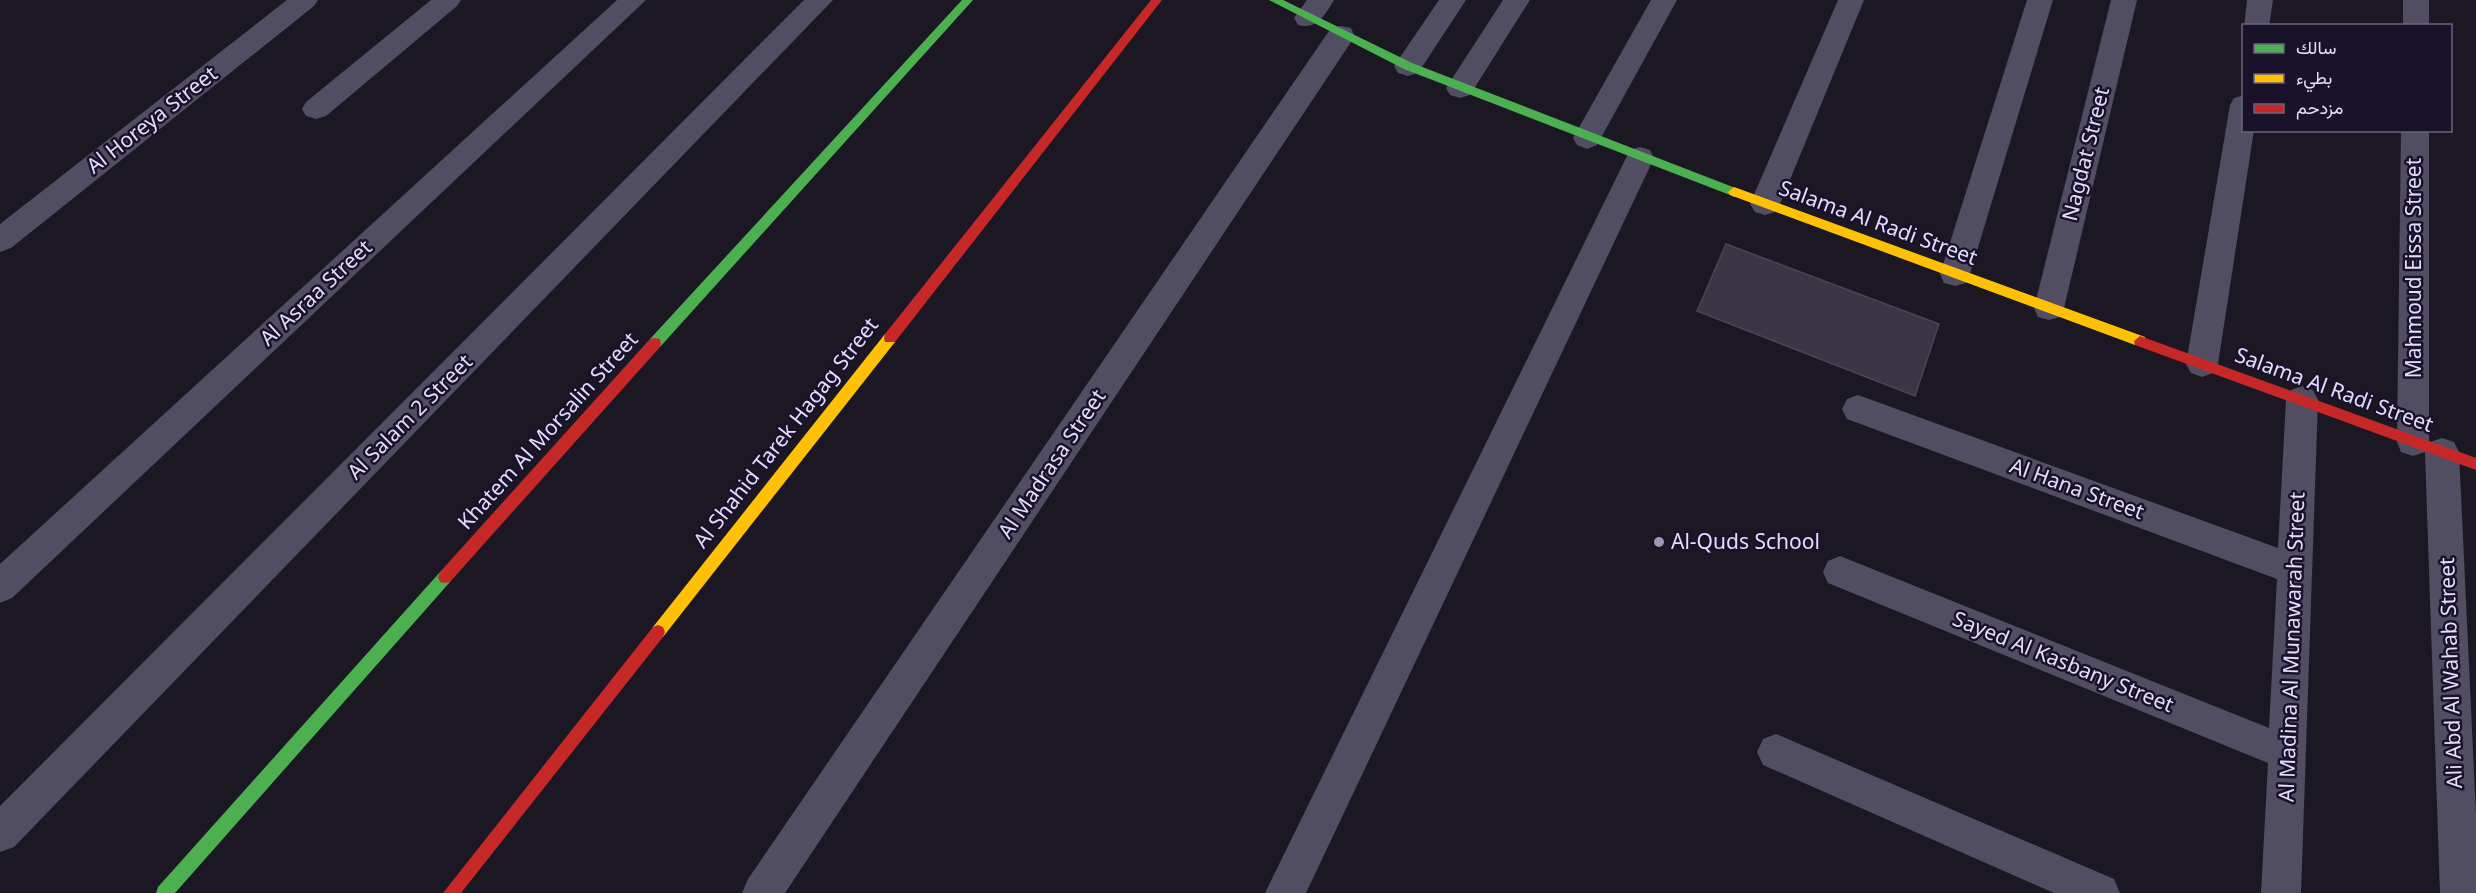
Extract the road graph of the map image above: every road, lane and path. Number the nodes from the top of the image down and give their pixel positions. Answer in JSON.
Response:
{"nodes":[{"id":1,"x":304,"y":0,"type":"edge"},
{"id":2,"x":448,"y":0,"type":"edge"},
{"id":3,"x":633,"y":0,"type":"edge"},
{"id":4,"x":820,"y":0,"type":"edge"},
{"id":5,"x":968,"y":0,"type":"edge"},
{"id":6,"x":1157,"y":0,"type":"edge"},
{"id":7,"x":1274,"y":0,"type":"edge"},
{"id":8,"x":1453,"y":0,"type":"edge"},
{"id":9,"x":1516,"y":0,"type":"edge"},
{"id":10,"x":1664,"y":0,"type":"edge"},
{"id":11,"x":1851,"y":0,"type":"edge"},
{"id":12,"x":2040,"y":0,"type":"edge"},
{"id":13,"x":2124,"y":0,"type":"edge"},
{"id":14,"x":2260,"y":0,"type":"edge"},
{"id":15,"x":2416,"y":0,"type":"edge"},
{"id":16,"x":1314,"y":9,"type":"edge"},
{"id":17,"x":2256,"y":24,"type":"edge"},
{"id":18,"x":2416,"y":24,"type":"edge"},
{"id":19,"x":1341,"y":35,"type":"junction"},
{"id":20,"x":1407,"y":66,"type":"junction"},
{"id":21,"x":1460,"y":88,"type":"junction"},
{"id":22,"x":316,"y":109,"type":"dead end"},
{"id":23,"x":2242,"y":117,"type":"edge"},
{"id":24,"x":2415,"y":132,"type":"edge"},
{"id":25,"x":1587,"y":138,"type":"junction"},
{"id":26,"x":1640,"y":158,"type":"junction"},
{"id":27,"x":1765,"y":204,"type":"junction"},
{"id":28,"x":0,"y":240,"type":"edge"},
{"id":29,"x":1955,"y":274,"type":"junction"},
{"id":30,"x":2049,"y":308,"type":"junction"},
{"id":31,"x":2202,"y":364,"type":"junction"},
{"id":32,"x":2302,"y":400,"type":"junction"},
{"id":33,"x":1858,"y":409,"type":"dead end"},
{"id":34,"x":2427,"y":447,"type":"junction"},
{"id":35,"x":2476,"y":465,"type":"edge"},
{"id":36,"x":2295,"y":570,"type":"junction"},
{"id":37,"x":1840,"y":572,"type":"dead end"},
{"id":38,"x":0,"y":587,"type":"edge"},
{"id":39,"x":1776,"y":752,"type":"dead end"},
{"id":40,"x":2287,"y":753,"type":"junction"},
{"id":41,"x":0,"y":834,"type":"edge"},
{"id":42,"x":164,"y":893,"type":"edge"},
{"id":43,"x":451,"y":893,"type":"edge"},
{"id":44,"x":762,"y":893,"type":"edge"},
{"id":45,"x":1285,"y":893,"type":"edge"},
{"id":46,"x":2100,"y":893,"type":"edge"},
{"id":47,"x":2281,"y":893,"type":"edge"},
{"id":48,"x":2460,"y":893,"type":"edge"}],
"edges":[{"from":1,"to":28,"type":"street","name":"Al Horeya Street"},
{"from":2,"to":22,"type":"street"},
{"from":3,"to":38,"type":"street","name":"Al Asraa Street"},
{"from":4,"to":41,"type":"street","name":"Al Salam 2 Street"},
{"from":5,"to":42,"type":"street","name":"Khatem Al Morsalin Street"},
{"from":6,"to":43,"type":"street","name":"Al Shahid Tarek Hagag Street"},
{"from":7,"to":16,"type":"street","name":"Salama Al Radi Street"},
{"from":8,"to":20,"type":"street"},
{"from":9,"to":21,"type":"street"},
{"from":10,"to":25,"type":"street"},
{"from":11,"to":27,"type":"street"},
{"from":12,"to":29,"type":"street"},
{"from":13,"to":30,"type":"street","name":"Nagdat Street"},
{"from":14,"to":17,"type":"street"},
{"from":15,"to":18,"type":"street"},
{"from":16,"to":19,"type":"street","name":"Salama Al Radi Street"},
{"from":19,"to":20,"type":"street","name":"Salama Al Radi Street"},
{"from":19,"to":44,"type":"street","name":"Al Madrasa Street"},
{"from":20,"to":21,"type":"street","name":"Salama Al Radi Street"},
{"from":21,"to":25,"type":"street","name":"Salama Al Radi Street"},
{"from":23,"to":31,"type":"street"},
{"from":24,"to":34,"type":"street","name":"Mahmoud Eissa Street"},
{"from":25,"to":26,"type":"street","name":"Salama Al Radi Street"},
{"from":26,"to":27,"type":"street","name":"Salama Al Radi Street"},
{"from":26,"to":45,"type":"street"},
{"from":27,"to":29,"type":"street","name":"Salama Al Radi Street"},
{"from":29,"to":30,"type":"street","name":"Salama Al Radi Street"},
{"from":30,"to":31,"type":"street","name":"Salama Al Radi Street"},
{"from":31,"to":32,"type":"street","name":"Salama Al Radi Street"},
{"from":32,"to":34,"type":"street","name":"Salama Al Radi Street"},
{"from":32,"to":36,"type":"street","name":"Al Madina Al Munawarah Street"},
{"from":33,"to":36,"type":"street","name":"Al Hana Street"},
{"from":34,"to":35,"type":"street","name":"Salama Al Radi Street"},
{"from":34,"to":48,"type":"street","name":"Ali Abd Al Wahab Street"},
{"from":36,"to":40,"type":"street","name":"Al Madina Al Munawarah Street"},
{"from":37,"to":40,"type":"street","name":"Sayed Al Kasbany Street"},
{"from":39,"to":46,"type":"street"},
{"from":40,"to":47,"type":"street","name":"Al Madina Al Munawarah Street"}]}
